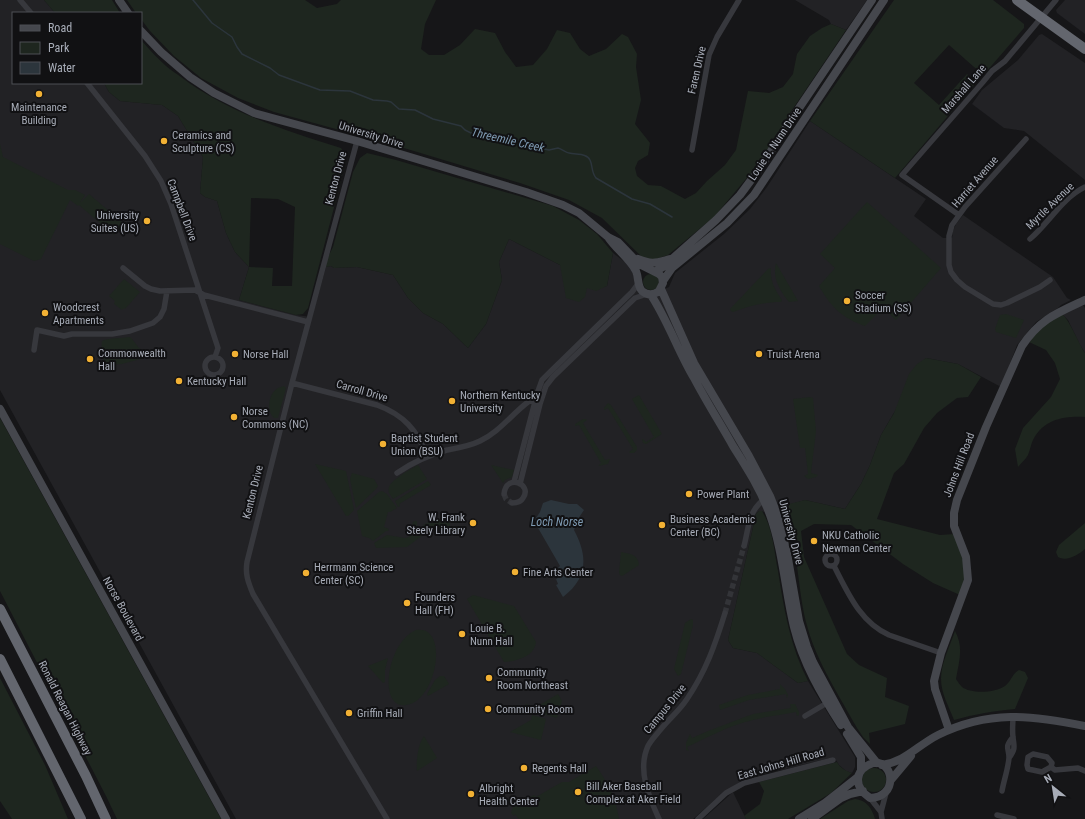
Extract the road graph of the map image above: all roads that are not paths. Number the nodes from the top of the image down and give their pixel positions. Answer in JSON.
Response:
{"nodes":[{"id":1,"x":20,"y":0,"type":"edge"},
{"id":2,"x":119,"y":0,"type":"edge"},
{"id":3,"x":739,"y":0,"type":"edge"},
{"id":4,"x":872,"y":0,"type":"edge"},
{"id":5,"x":884,"y":0,"type":"edge"},
{"id":6,"x":1017,"y":0,"type":"edge"},
{"id":7,"x":1056,"y":0,"type":"edge"},
{"id":8,"x":30,"y":12,"type":"edge"},
{"id":9,"x":127,"y":12,"type":"edge"},
{"id":10,"x":1042,"y":18,"type":"junction"},
{"id":11,"x":142,"y":32,"type":"edge"},
{"id":12,"x":1085,"y":49,"type":"edge"},
{"id":13,"x":88,"y":84,"type":"edge"},
{"id":14,"x":1026,"y":139,"type":"dead end"},
{"id":15,"x":357,"y":141,"type":"junction"},
{"id":16,"x":692,"y":150,"type":"dead end"},
{"id":17,"x":1085,"y":187,"type":"edge"},
{"id":18,"x":958,"y":216,"type":"junction"},
{"id":19,"x":608,"y":237,"type":"junction"},
{"id":20,"x":1030,"y":239,"type":"dead end"},
{"id":21,"x":631,"y":256,"type":"junction"},
{"id":22,"x":672,"y":259,"type":"junction"},
{"id":23,"x":123,"y":268,"type":"dead end"},
{"id":24,"x":654,"y":271,"type":"junction"},
{"id":25,"x":1050,"y":280,"type":"dead end"},
{"id":26,"x":638,"y":281,"type":"junction"},
{"id":27,"x":662,"y":285,"type":"junction"},
{"id":28,"x":167,"y":291,"type":"junction"},
{"id":29,"x":201,"y":294,"type":"junction"},
{"id":30,"x":649,"y":294,"type":"junction"},
{"id":31,"x":1085,"y":300,"type":"edge"},
{"id":32,"x":308,"y":322,"type":"junction"},
{"id":33,"x":34,"y":350,"type":"dead end"},
{"id":34,"x":215,"y":357,"type":"dead end"},
{"id":35,"x":292,"y":383,"type":"junction"},
{"id":36,"x":538,"y":403,"type":"junction"},
{"id":37,"x":0,"y":409,"type":"edge"},
{"id":38,"x":428,"y":456,"type":"junction"},
{"id":39,"x":397,"y":473,"type":"dead end"},
{"id":40,"x":514,"y":482,"type":"junction"},
{"id":41,"x":520,"y":484,"type":"junction"},
{"id":42,"x":504,"y":494,"type":"dead end"},
{"id":43,"x":767,"y":498,"type":"junction"},
{"id":44,"x":512,"y":503,"type":"dead end"},
{"id":45,"x":744,"y":546,"type":"tunnel mouth"},
{"id":46,"x":834,"y":566,"type":"dead end"},
{"id":47,"x":0,"y":609,"type":"edge"},
{"id":48,"x":726,"y":613,"type":"tunnel mouth"},
{"id":49,"x":941,"y":653,"type":"junction"},
{"id":50,"x":0,"y":659,"type":"edge"},
{"id":51,"x":827,"y":703,"type":"junction"},
{"id":52,"x":805,"y":716,"type":"dead end"},
{"id":53,"x":1013,"y":717,"type":"junction"},
{"id":54,"x":1085,"y":726,"type":"edge"},
{"id":55,"x":949,"y":730,"type":"junction"},
{"id":56,"x":918,"y":748,"type":"junction"},
{"id":57,"x":834,"y":760,"type":"dead end"},
{"id":58,"x":879,"y":764,"type":"junction"},
{"id":59,"x":1051,"y":767,"type":"junction"},
{"id":60,"x":1085,"y":771,"type":"edge"},
{"id":61,"x":860,"y":773,"type":"junction"},
{"id":62,"x":891,"y":780,"type":"junction"},
{"id":63,"x":863,"y":791,"type":"junction"},
{"id":64,"x":1002,"y":791,"type":"dead end"},
{"id":65,"x":886,"y":793,"type":"junction"},
{"id":66,"x":870,"y":798,"type":"junction"},
{"id":67,"x":881,"y":812,"type":"junction"},
{"id":68,"x":997,"y":815,"type":"dead end"},
{"id":69,"x":81,"y":819,"type":"edge"},
{"id":70,"x":106,"y":819,"type":"edge"},
{"id":71,"x":226,"y":819,"type":"edge"},
{"id":72,"x":388,"y":819,"type":"edge"},
{"id":73,"x":659,"y":819,"type":"edge"},
{"id":74,"x":698,"y":819,"type":"edge"},
{"id":75,"x":799,"y":819,"type":"edge"},
{"id":76,"x":812,"y":819,"type":"edge"},
{"id":77,"x":882,"y":819,"type":"edge"},
{"id":78,"x":1014,"y":819,"type":"edge"}],
"edges":[{"from":1,"to":8,"type":"street"},
{"from":2,"to":9,"type":"street"},
{"from":3,"to":16,"type":"street","name":"Faren Drive"},
{"from":4,"to":22,"type":"street","name":"Louie B. Nunn Drive"},
{"from":5,"to":27,"type":"street","name":"Louie B. Nunn Drive"},
{"from":6,"to":10,"type":"highway"},
{"from":7,"to":10,"type":"street","name":"Marshall Lane"},
{"from":10,"to":12,"type":"highway"},
{"from":10,"to":18,"type":"street","name":"Marshall Lane"},
{"from":11,"to":15,"type":"street","name":"University Drive"},
{"from":13,"to":29,"type":"street","name":"Campbell Drive"},
{"from":14,"to":18,"type":"street","name":"Harriet Avenue"},
{"from":15,"to":19,"type":"street","name":"University Drive"},
{"from":15,"to":32,"type":"street","name":"Kenton Drive"},
{"from":17,"to":20,"type":"street","name":"Myrtle Avenue"},
{"from":18,"to":25,"type":"street","name":"Harriet Avenue"},
{"from":19,"to":21,"type":"street","name":"University Drive"},
{"from":19,"to":26,"type":"street","name":"University Drive"},
{"from":21,"to":22,"type":"street"},
{"from":21,"to":24,"type":"street","name":"University Drive"},
{"from":22,"to":24,"type":"street","name":"Louie B. Nunn Drive"},
{"from":23,"to":28,"type":"street"},
{"from":24,"to":26,"type":"street"},
{"from":24,"to":27,"type":"street","name":"University Drive"},
{"from":26,"to":30,"type":"street","name":"University Drive"},
{"from":26,"to":36,"type":"street"},
{"from":27,"to":30,"type":"street"},
{"from":27,"to":43,"type":"street","name":"University Drive"},
{"from":28,"to":29,"type":"street"},
{"from":28,"to":33,"type":"street"},
{"from":29,"to":32,"type":"street"},
{"from":29,"to":34,"type":"street","name":"Campbell Drive"},
{"from":30,"to":36,"type":"street"},
{"from":30,"to":43,"type":"street","name":"University Drive"},
{"from":31,"to":49,"type":"street","name":"Johns Hill Road"},
{"from":32,"to":35,"type":"street","name":"Kenton Drive"},
{"from":35,"to":38,"type":"street","name":"Carroll Drive"},
{"from":35,"to":72,"type":"street","name":"Kenton Drive"},
{"from":36,"to":38,"type":"street"},
{"from":36,"to":40,"type":"street"},
{"from":36,"to":41,"type":"street"},
{"from":37,"to":71,"type":"street","name":"Norse Boulevard"},
{"from":38,"to":39,"type":"street"},
{"from":40,"to":41,"type":"street"},
{"from":40,"to":42,"type":"street"},
{"from":41,"to":44,"type":"street"},
{"from":43,"to":45,"type":"street"},
{"from":43,"to":51,"type":"street","name":"University Drive"},
{"from":43,"to":58,"type":"street","name":"University Drive"},
{"from":46,"to":49,"type":"street"},
{"from":47,"to":70,"type":"highway","name":"Ronald Reagan Highway"},
{"from":48,"to":73,"type":"street","name":"Campus Drive"},
{"from":49,"to":55,"type":"street","name":"Johns Hill Road"},
{"from":50,"to":69,"type":"highway"},
{"from":51,"to":52,"type":"street"},
{"from":51,"to":61,"type":"street","name":"University Drive"},
{"from":53,"to":54,"type":"street"},
{"from":53,"to":55,"type":"street"},
{"from":53,"to":64,"type":"street"},
{"from":55,"to":56,"type":"street"},
{"from":56,"to":58,"type":"street"},
{"from":56,"to":62,"type":"street"},
{"from":57,"to":74,"type":"street","name":"East Johns Hill Road"},
{"from":58,"to":61,"type":"street"},
{"from":58,"to":62,"type":"street"},
{"from":59,"to":59,"type":"street"},
{"from":59,"to":60,"type":"street"},
{"from":61,"to":63,"type":"street"},
{"from":61,"to":75,"type":"street"},
{"from":62,"to":65,"type":"street"},
{"from":63,"to":66,"type":"street"},
{"from":63,"to":76,"type":"street"},
{"from":65,"to":66,"type":"street"},
{"from":65,"to":67,"type":"street"},
{"from":66,"to":67,"type":"street"},
{"from":67,"to":77,"type":"street"},
{"from":68,"to":78,"type":"street"}]}
